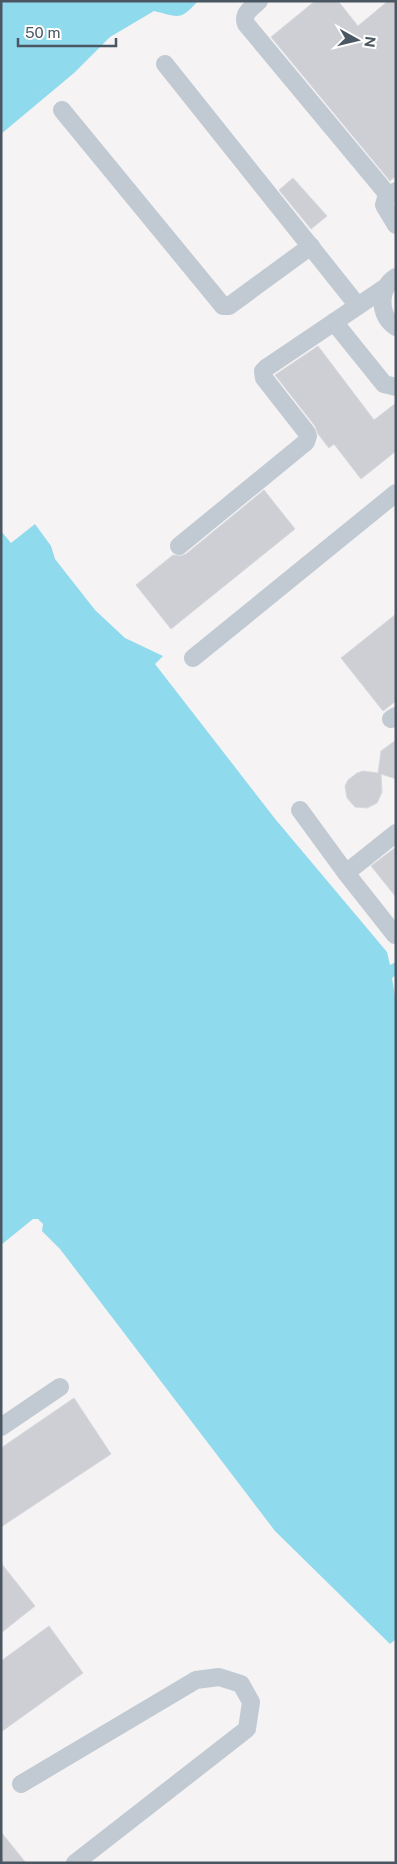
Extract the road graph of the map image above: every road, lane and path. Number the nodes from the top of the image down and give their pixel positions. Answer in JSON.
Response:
{"nodes":[{"id":1,"x":259,"y":1,"type":"edge"},
{"id":2,"x":165,"y":64,"type":"dead end"},
{"id":3,"x":62,"y":110,"type":"dead end"},
{"id":4,"x":392,"y":194,"type":"edge"},
{"id":5,"x":396,"y":226,"type":"edge"},
{"id":6,"x":311,"y":246,"type":"junction"},
{"id":7,"x":391,"y":282,"type":"edge"},
{"id":8,"x":358,"y":306,"type":"junction"},
{"id":9,"x":334,"y":322,"type":"junction"},
{"id":10,"x":396,"y":327,"type":"edge"},
{"id":11,"x":396,"y":387,"type":"edge"},
{"id":12,"x":396,"y":493,"type":"edge"},
{"id":13,"x":179,"y":546,"type":"dead end"},
{"id":14,"x":193,"y":658,"type":"dead end"},
{"id":15,"x":300,"y":810,"type":"dead end"},
{"id":16,"x":396,"y":833,"type":"edge"},
{"id":17,"x":346,"y":873,"type":"junction"},
{"id":18,"x":395,"y":935,"type":"edge"},
{"id":19,"x":60,"y":1387,"type":"dead end"},
{"id":20,"x":1,"y":1427,"type":"edge"},
{"id":21,"x":21,"y":1784,"type":"dead end"},
{"id":22,"x":75,"y":1863,"type":"edge"}],
"edges":[{"from":1,"to":4,"type":"street"},
{"from":2,"to":6,"type":"street"},
{"from":3,"to":6,"type":"street"},
{"from":4,"to":5,"type":"street"},
{"from":6,"to":8,"type":"street"},
{"from":7,"to":8,"type":"street"},
{"from":7,"to":10,"type":"street"},
{"from":8,"to":9,"type":"street"},
{"from":9,"to":11,"type":"street"},
{"from":9,"to":13,"type":"street"},
{"from":12,"to":14,"type":"street"},
{"from":15,"to":17,"type":"street"},
{"from":16,"to":17,"type":"street"},
{"from":17,"to":18,"type":"street"},
{"from":19,"to":20,"type":"street"},
{"from":21,"to":22,"type":"street"}]}
